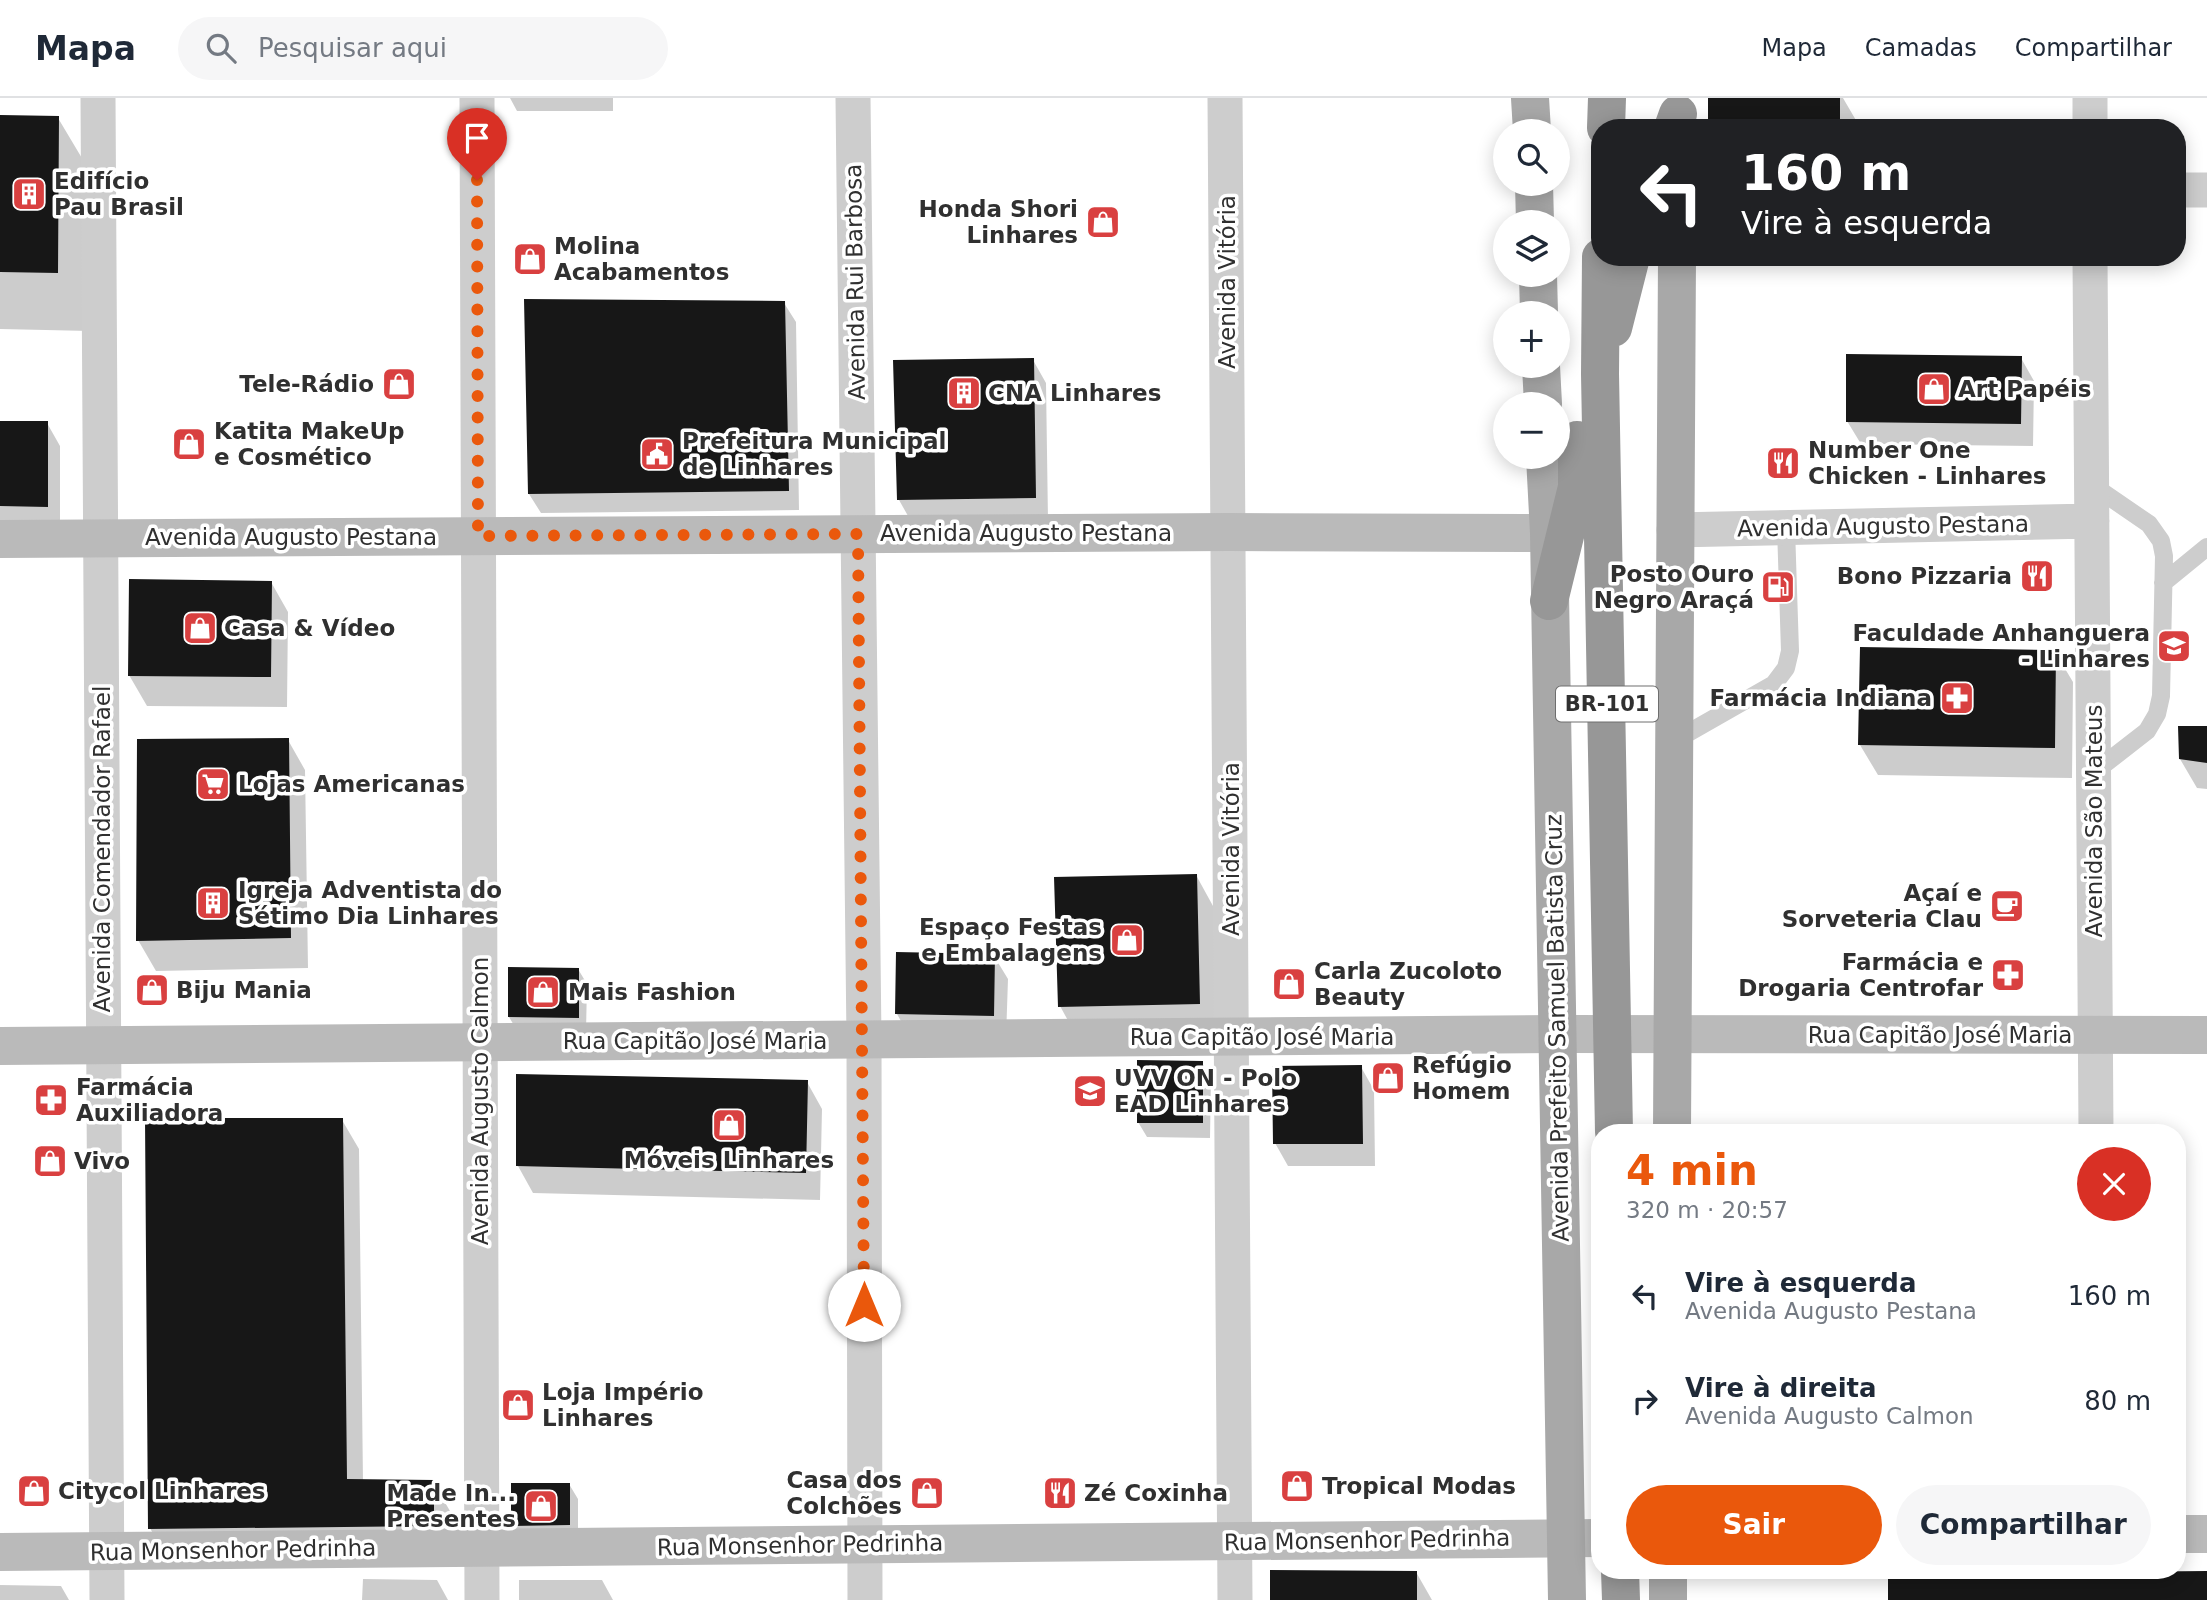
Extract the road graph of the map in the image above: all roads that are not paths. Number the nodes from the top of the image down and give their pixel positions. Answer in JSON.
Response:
{"nodes":[{"id":1,"x":98,"y":98,"type":"edge"},
{"id":2,"x":477,"y":98,"type":"edge"},
{"id":3,"x":853,"y":98,"type":"edge"},
{"id":4,"x":1225,"y":98,"type":"edge"},
{"id":5,"x":1530,"y":98,"type":"edge"},
{"id":6,"x":1607,"y":98,"type":"edge"},
{"id":7,"x":2090,"y":98,"type":"edge"},
{"id":8,"x":1531,"y":119,"type":"edge"},
{"id":9,"x":1606,"y":119,"type":"edge"},
{"id":10,"x":2090,"y":119,"type":"edge"},
{"id":11,"x":2186,"y":190,"type":"edge"},
{"id":12,"x":2207,"y":190,"type":"edge"},
{"id":13,"x":1610,"y":266,"type":"edge"},
{"id":14,"x":1614,"y":266,"type":"edge"},
{"id":15,"x":1677,"y":266,"type":"edge"},
{"id":16,"x":2091,"y":266,"type":"edge"},
{"id":17,"x":1546,"y":469,"type":"edge"},
{"id":18,"x":2092,"y":485,"type":"junction"},
{"id":19,"x":2092,"y":521,"type":"junction"},
{"id":20,"x":1787,"y":528,"type":"junction"},
{"id":21,"x":1674,"y":530,"type":"junction"},
{"id":22,"x":1229,"y":532,"type":"junction"},
{"id":23,"x":1549,"y":533,"type":"junction"},
{"id":24,"x":858,"y":534,"type":"junction"},
{"id":25,"x":478,"y":536,"type":"junction"},
{"id":26,"x":0,"y":539,"type":"edge"},
{"id":27,"x":100,"y":539,"type":"junction"},
{"id":28,"x":2207,"y":547,"type":"edge"},
{"id":29,"x":2163,"y":583,"type":"junction"},
{"id":30,"x":1549,"y":601,"type":"junction"},
{"id":31,"x":1674,"y":741,"type":"junction"},
{"id":32,"x":2093,"y":773,"type":"junction"},
{"id":33,"x":1557,"y":1034,"type":"junction"},
{"id":34,"x":1613,"y":1035,"type":"junction"},
{"id":35,"x":1674,"y":1035,"type":"junction"},
{"id":36,"x":2095,"y":1035,"type":"junction"},
{"id":37,"x":2207,"y":1035,"type":"edge"},
{"id":38,"x":1232,"y":1037,"type":"junction"},
{"id":39,"x":864,"y":1040,"type":"junction"},
{"id":40,"x":480,"y":1042,"type":"junction"},
{"id":41,"x":104,"y":1045,"type":"junction"},
{"id":42,"x":0,"y":1046,"type":"edge"},
{"id":43,"x":1614,"y":1124,"type":"edge"},
{"id":44,"x":1672,"y":1124,"type":"edge"},
{"id":45,"x":2096,"y":1124,"type":"edge"},
{"id":46,"x":2186,"y":1534,"type":"edge"},
{"id":47,"x":2207,"y":1534,"type":"edge"},
{"id":48,"x":1582,"y":1538,"type":"edge"},
{"id":49,"x":1235,"y":1541,"type":"junction"},
{"id":50,"x":865,"y":1544,"type":"junction"},
{"id":51,"x":482,"y":1548,"type":"junction"},
{"id":52,"x":107,"y":1551,"type":"junction"},
{"id":53,"x":0,"y":1552,"type":"edge"},
{"id":54,"x":1620,"y":1579,"type":"edge"},
{"id":55,"x":1668,"y":1579,"type":"edge"},
{"id":56,"x":107,"y":1600,"type":"edge"},
{"id":57,"x":482,"y":1600,"type":"edge"},
{"id":58,"x":865,"y":1600,"type":"edge"},
{"id":59,"x":1235,"y":1600,"type":"edge"},
{"id":60,"x":1567,"y":1600,"type":"edge"},
{"id":61,"x":1621,"y":1600,"type":"edge"},
{"id":62,"x":1668,"y":1600,"type":"edge"}],
"edges":[{"from":1,"to":27,"type":"street","name":"Avenida Comendador Rafael"},
{"from":2,"to":25,"type":"street","name":"Avenida Augusto Calmon"},
{"from":3,"to":24,"type":"street","name":"Avenida Rui Barbosa"},
{"from":4,"to":22,"type":"street","name":"Avenida Vitória"},
{"from":5,"to":8,"type":"main road"},
{"from":6,"to":9,"type":"highway"},
{"from":7,"to":10,"type":"street"},
{"from":11,"to":12,"type":"street"},
{"from":13,"to":30,"type":"highway"},
{"from":14,"to":34,"type":"highway","number":"BR-101"},
{"from":15,"to":21,"type":"main road"},
{"from":16,"to":18,"type":"street","name":"Avenida São Mateus"},
{"from":17,"to":23,"type":"main road","name":"Avenida Prefeito Samuel Batista Cruz"},
{"from":18,"to":19,"type":"street","name":"Avenida São Mateus"},
{"from":18,"to":29,"type":"lane"},
{"from":19,"to":20,"type":"street","name":"Avenida Augusto Pestana"},
{"from":19,"to":32,"type":"street","name":"Avenida São Mateus"},
{"from":20,"to":21,"type":"street","name":"Avenida Augusto Pestana"},
{"from":20,"to":31,"type":"lane"},
{"from":21,"to":31,"type":"main road"},
{"from":22,"to":23,"type":"main road","name":"Avenida Augusto Pestana"},
{"from":22,"to":24,"type":"main road","name":"Avenida Augusto Pestana"},
{"from":22,"to":38,"type":"street","name":"Avenida Vitória"},
{"from":23,"to":30,"type":"main road","name":"Avenida Prefeito Samuel Batista Cruz"},
{"from":24,"to":25,"type":"main road","name":"Avenida Augusto Pestana"},
{"from":24,"to":39,"type":"street","name":"Avenida Rui Barbosa"},
{"from":25,"to":27,"type":"main road","name":"Avenida Augusto Pestana"},
{"from":25,"to":40,"type":"street","name":"Avenida Augusto Calmon"},
{"from":26,"to":27,"type":"main road","name":"Avenida Augusto Pestana"},
{"from":27,"to":41,"type":"street","name":"Avenida Comendador Rafael"},
{"from":28,"to":29,"type":"lane"},
{"from":29,"to":32,"type":"lane"},
{"from":30,"to":33,"type":"main road","name":"Avenida Prefeito Samuel Batista Cruz"},
{"from":31,"to":35,"type":"main road"},
{"from":32,"to":36,"type":"street","name":"Avenida São Mateus"},
{"from":33,"to":34,"type":"main road","name":"Rua Capitão José Maria"},
{"from":33,"to":38,"type":"main road","name":"Rua Capitão José Maria"},
{"from":33,"to":48,"type":"main road","name":"Avenida Prefeito Samuel Batista Cruz"},
{"from":34,"to":35,"type":"main road","name":"Rua Capitão José Maria"},
{"from":34,"to":43,"type":"highway","number":"BR-101"},
{"from":35,"to":36,"type":"main road","name":"Rua Capitão José Maria"},
{"from":35,"to":44,"type":"main road"},
{"from":36,"to":37,"type":"main road","name":"Rua Capitão José Maria"},
{"from":36,"to":45,"type":"street","name":"Avenida São Mateus"},
{"from":38,"to":39,"type":"main road","name":"Rua Capitão José Maria"},
{"from":38,"to":49,"type":"street","name":"Avenida Vitória"},
{"from":39,"to":40,"type":"main road","name":"Rua Capitão José Maria"},
{"from":39,"to":50,"type":"street","name":"Avenida Rui Barbosa"},
{"from":40,"to":41,"type":"main road","name":"Rua Capitão José Maria"},
{"from":40,"to":51,"type":"street","name":"Avenida Augusto Calmon"},
{"from":41,"to":42,"type":"main road","name":"Rua Capitão José Maria"},
{"from":41,"to":52,"type":"street","name":"Avenida Comendador Rafael"},
{"from":46,"to":47,"type":"main road"},
{"from":48,"to":49,"type":"main road","name":"Rua Monsenhor Pedrinha"},
{"from":48,"to":60,"type":"main road","name":"Avenida Prefeito Samuel Batista Cruz"},
{"from":49,"to":50,"type":"main road","name":"Rua Monsenhor Pedrinha"},
{"from":49,"to":59,"type":"street","name":"Avenida Vitória"},
{"from":50,"to":51,"type":"main road","name":"Rua Monsenhor Pedrinha"},
{"from":50,"to":58,"type":"street","name":"Avenida Rui Barbosa"},
{"from":51,"to":52,"type":"main road","name":"Rua Monsenhor Pedrinha"},
{"from":51,"to":57,"type":"street","name":"Avenida Augusto Calmon"},
{"from":52,"to":53,"type":"main road","name":"Rua Monsenhor Pedrinha"},
{"from":52,"to":56,"type":"street","name":"Avenida Comendador Rafael"},
{"from":54,"to":61,"type":"highway"},
{"from":55,"to":62,"type":"main road"}]}
